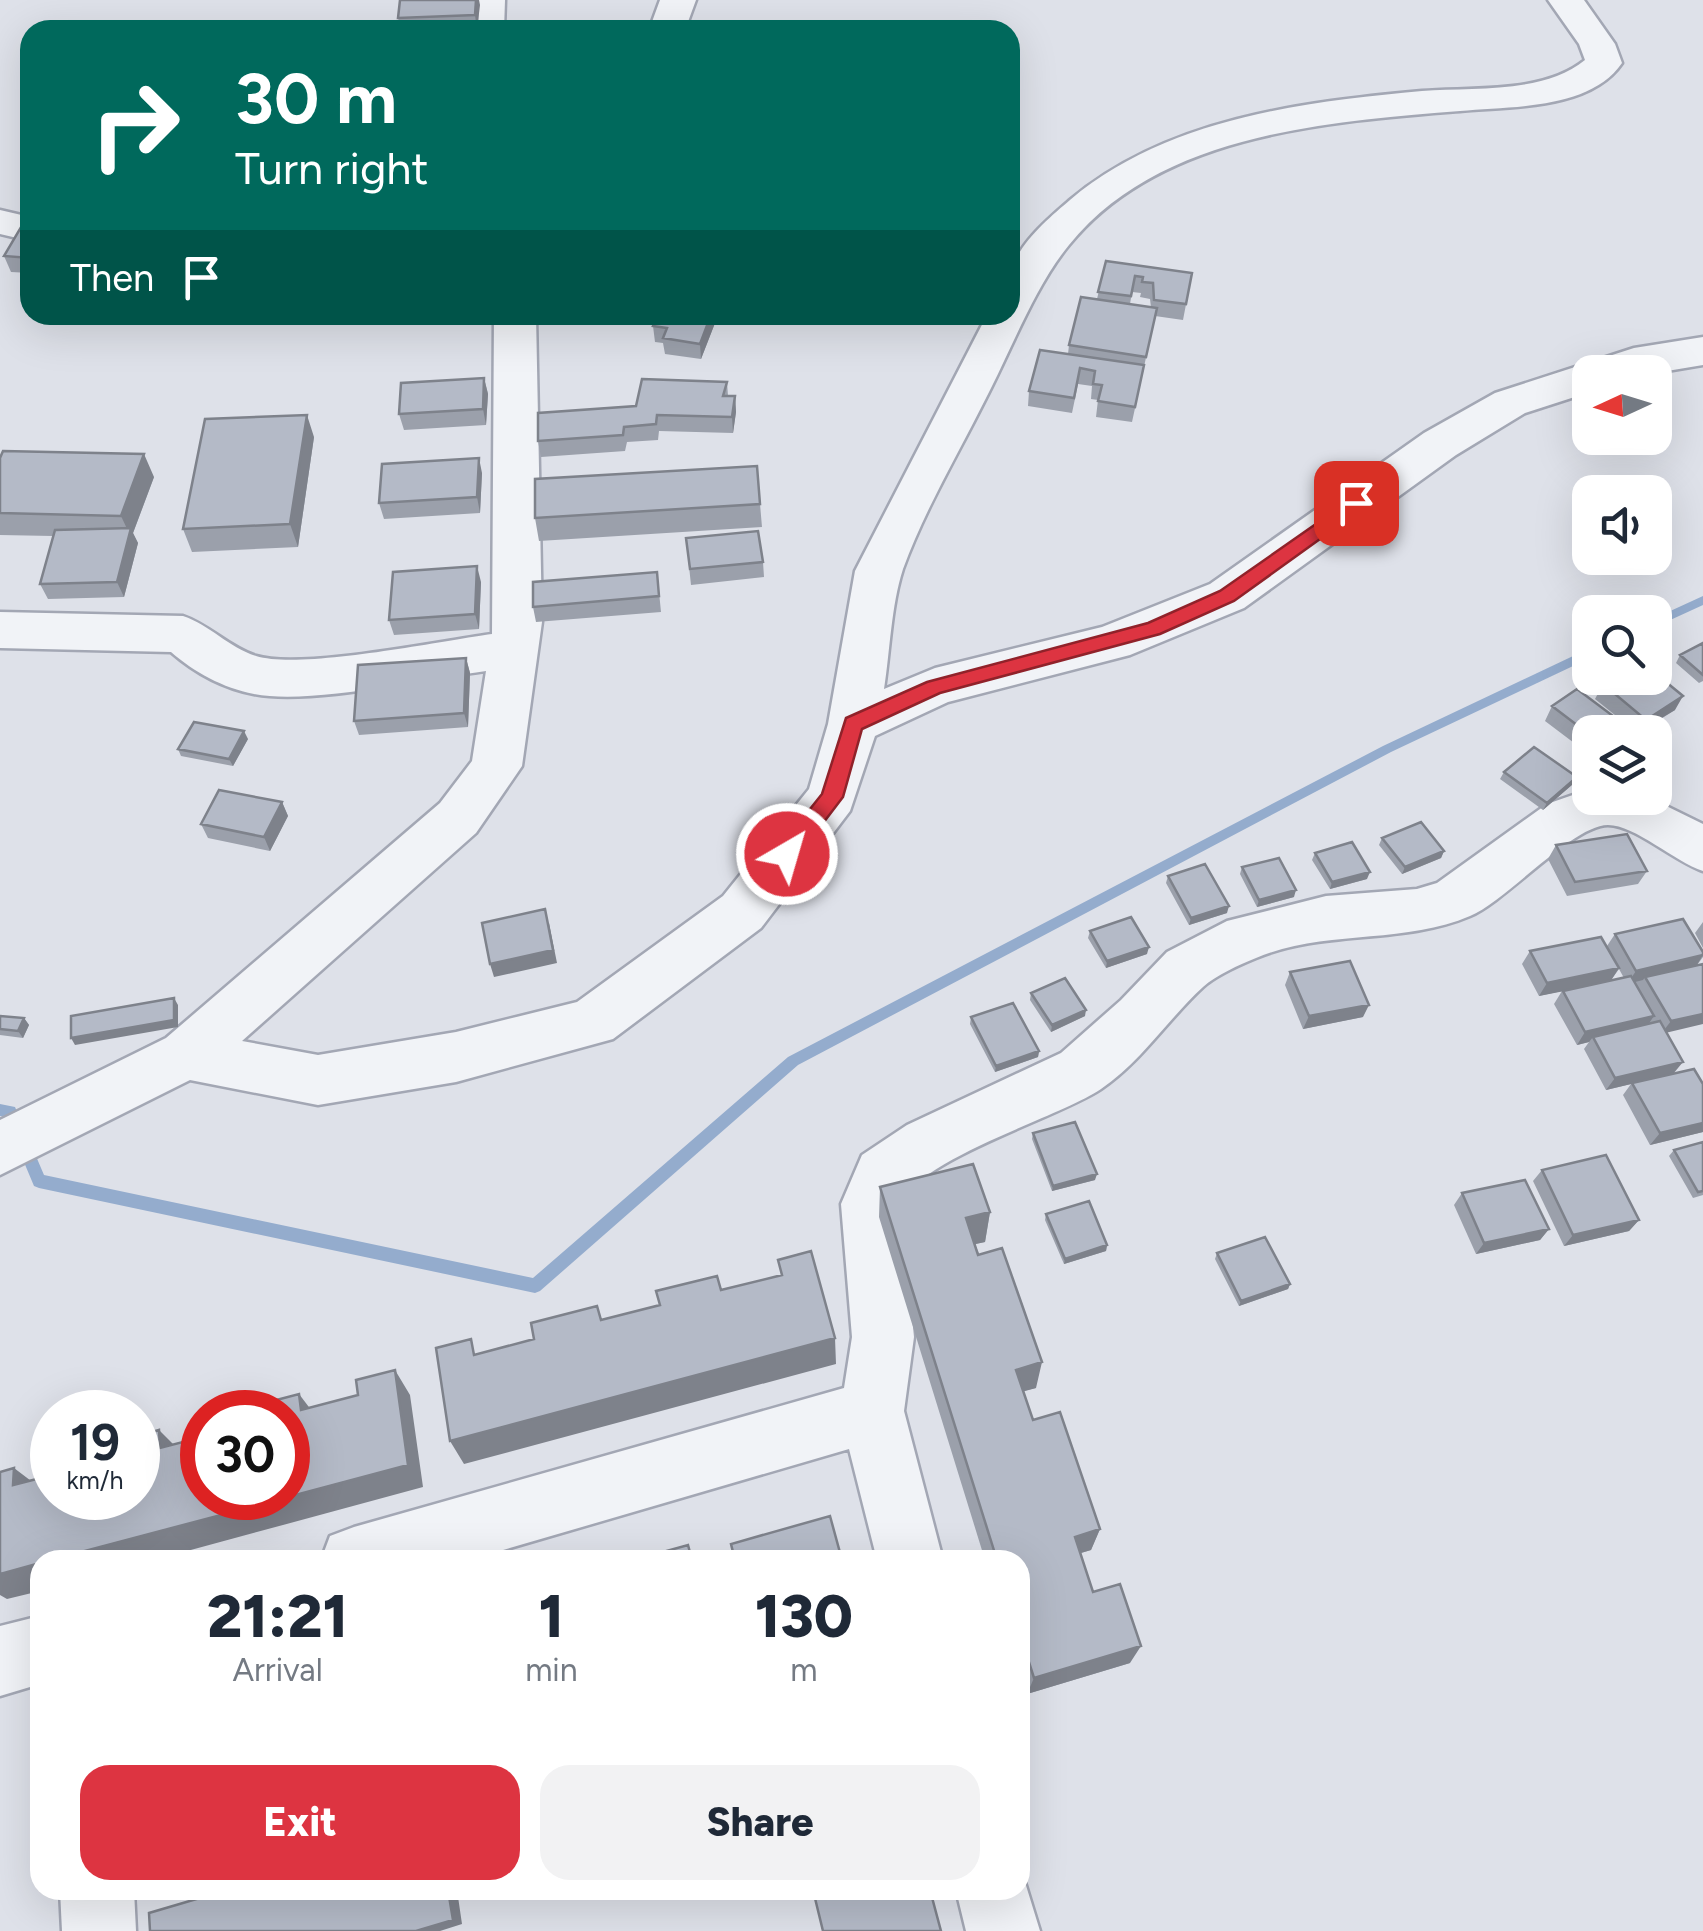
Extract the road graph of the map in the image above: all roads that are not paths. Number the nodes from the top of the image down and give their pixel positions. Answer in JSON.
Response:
{"nodes":[{"id":1,"x":1566,"y":0,"type":"edge"},
{"id":2,"x":1020,"y":295,"type":"edge"},
{"id":3,"x":515,"y":325,"type":"edge"},
{"id":4,"x":1003,"y":325,"type":"edge"},
{"id":5,"x":1703,"y":351,"type":"edge"},
{"id":6,"x":1672,"y":356,"type":"edge"},
{"id":7,"x":1572,"y":383,"type":"edge"},
{"id":8,"x":0,"y":630,"type":"edge"},
{"id":9,"x":514,"y":649,"type":"junction"},
{"id":10,"x":853,"y":724,"type":"junction"},
{"id":11,"x":1703,"y":850,"type":"edge"},
{"id":12,"x":186,"y":1056,"type":"junction"},
{"id":13,"x":0,"y":1148,"type":"edge"},
{"id":14,"x":872,"y":1411,"type":"junction"},
{"id":15,"x":389,"y":1550,"type":"edge"},
{"id":16,"x":907,"y":1550,"type":"edge"},
{"id":17,"x":30,"y":1653,"type":"edge"},
{"id":18,"x":0,"y":1662,"type":"edge"},
{"id":19,"x":98,"y":1900,"type":"edge"},
{"id":20,"x":995,"y":1900,"type":"edge"},
{"id":21,"x":99,"y":1931,"type":"edge"},
{"id":22,"x":1003,"y":1931,"type":"edge"}],
"edges":[{"from":1,"to":2,"type":"street"},
{"from":3,"to":9,"type":"street"},
{"from":4,"to":10,"type":"street"},
{"from":5,"to":6,"type":"street"},
{"from":7,"to":10,"type":"street"},
{"from":8,"to":9,"type":"street"},
{"from":9,"to":12,"type":"street"},
{"from":10,"to":12,"type":"street"},
{"from":11,"to":14,"type":"street"},
{"from":12,"to":13,"type":"street"},
{"from":14,"to":15,"type":"street"},
{"from":14,"to":16,"type":"street"},
{"from":17,"to":18,"type":"street"},
{"from":19,"to":21,"type":"street"},
{"from":20,"to":22,"type":"street"}]}
